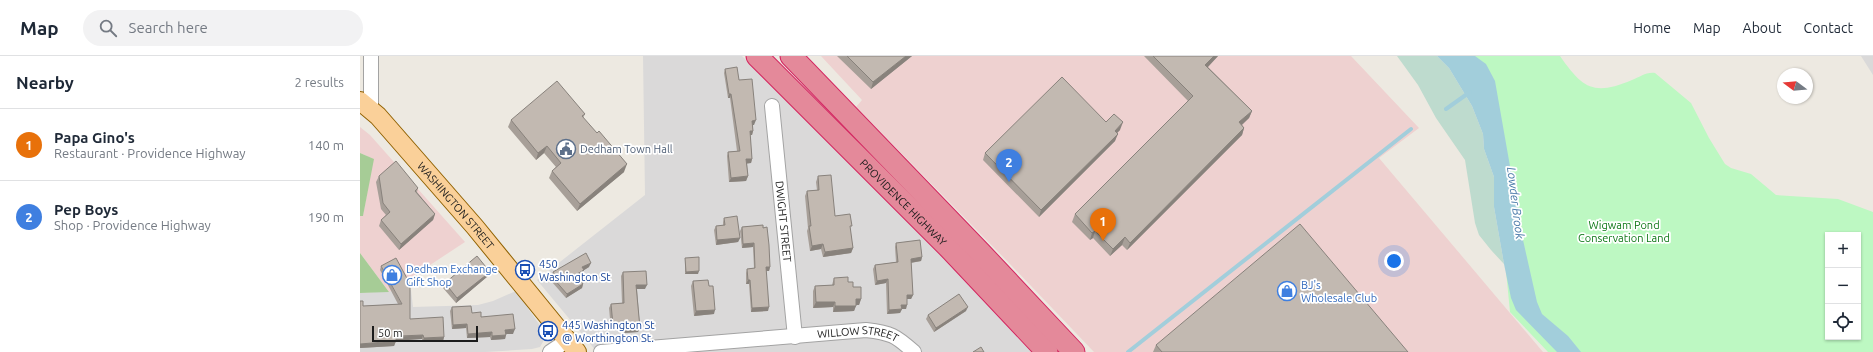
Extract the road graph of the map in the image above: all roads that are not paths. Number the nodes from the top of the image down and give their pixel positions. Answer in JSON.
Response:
{"nodes":[{"id":1,"x":371,"y":56,"type":"edge"},
{"id":2,"x":757,"y":56,"type":"edge"},
{"id":3,"x":790,"y":56,"type":"edge"},
{"id":4,"x":366,"y":105,"type":"edge"},
{"id":5,"x":772,"y":106,"type":"dead end"},
{"id":6,"x":795,"y":337,"type":"junction"},
{"id":7,"x":572,"y":346,"type":"edge"},
{"id":8,"x":550,"y":352,"type":"edge"},
{"id":9,"x":600,"y":352,"type":"edge"},
{"id":10,"x":914,"y":352,"type":"edge"},
{"id":11,"x":1047,"y":352,"type":"edge"},
{"id":12,"x":1074,"y":352,"type":"edge"}],
"edges":[{"from":1,"to":4,"type":"street"},
{"from":2,"to":11,"type":"highway","name":"PROVIDENCE HIGHWAY"},
{"from":3,"to":12,"type":"highway","name":"PROVIDENCE HIGHWAY"},
{"from":4,"to":7,"type":"main road","name":"WASHINGTON STREET"},
{"from":5,"to":6,"type":"street","name":"DWIGHT STREET"},
{"from":6,"to":9,"type":"street","name":"WILLOW STREET"},
{"from":6,"to":10,"type":"street","name":"WILLOW STREET"},
{"from":7,"to":8,"type":"street"}]}
